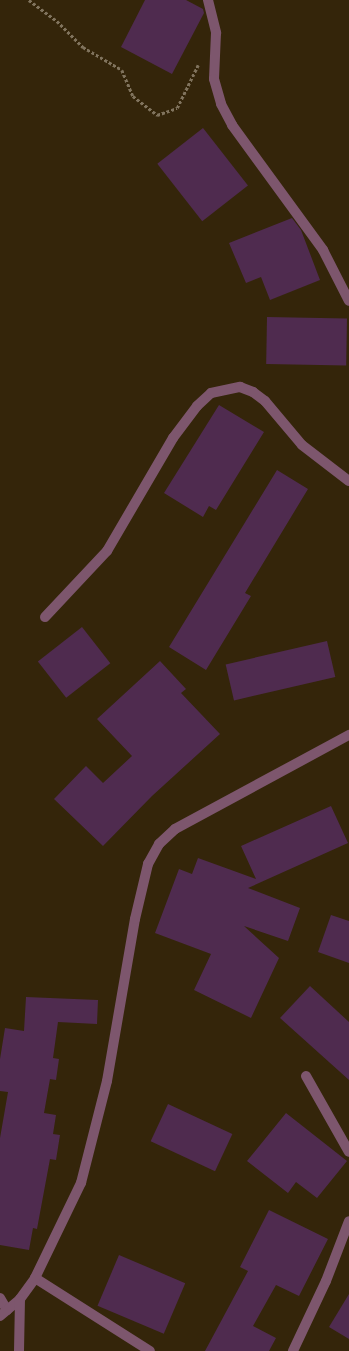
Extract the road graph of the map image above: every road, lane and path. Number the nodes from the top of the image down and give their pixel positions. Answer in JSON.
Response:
{"nodes":[{"id":1,"x":29,"y":0,"type":"edge"},
{"id":2,"x":208,"y":0,"type":"edge"},
{"id":3,"x":202,"y":58,"type":"dead end"},
{"id":4,"x":349,"y":301,"type":"edge"},
{"id":5,"x":349,"y":481,"type":"edge"},
{"id":6,"x":45,"y":617,"type":"dead end"},
{"id":7,"x":349,"y":735,"type":"edge"},
{"id":8,"x":306,"y":1076,"type":"dead end"},
{"id":9,"x":349,"y":1152,"type":"edge"},
{"id":10,"x":349,"y":1221,"type":"edge"},
{"id":11,"x":35,"y":1278,"type":"junction"},
{"id":12,"x":0,"y":1298,"type":"edge"},
{"id":13,"x":20,"y":1299,"type":"junction"},
{"id":14,"x":4,"y":1313,"type":"edge"},
{"id":15,"x":19,"y":1351,"type":"edge"},
{"id":16,"x":150,"y":1351,"type":"edge"},
{"id":17,"x":293,"y":1351,"type":"edge"}],
"edges":[{"from":1,"to":3,"type":"path"},
{"from":2,"to":4,"type":"street"},
{"from":5,"to":6,"type":"street"},
{"from":7,"to":11,"type":"street"},
{"from":8,"to":9,"type":"street"},
{"from":10,"to":17,"type":"street"},
{"from":11,"to":13,"type":"street"},
{"from":11,"to":16,"type":"street"},
{"from":12,"to":14,"type":"street"},
{"from":13,"to":14,"type":"street"},
{"from":13,"to":15,"type":"street"}]}
